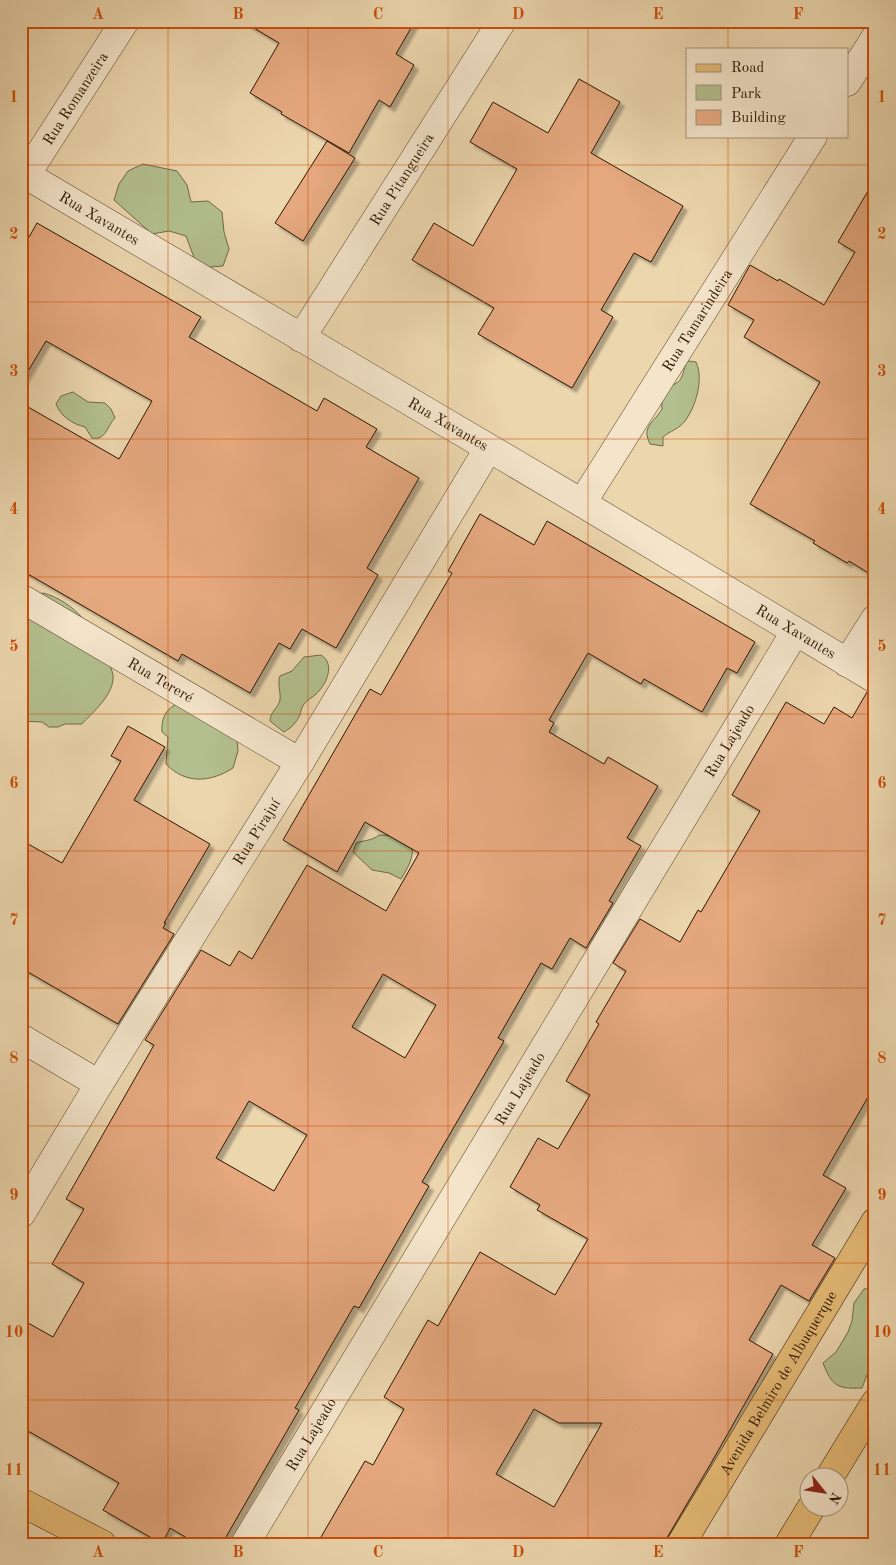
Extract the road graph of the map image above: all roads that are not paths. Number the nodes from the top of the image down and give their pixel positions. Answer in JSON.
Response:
{"nodes":[{"id":1,"x":125,"y":21,"type":"edge"},
{"id":2,"x":502,"y":21,"type":"edge"},
{"id":3,"x":875,"y":38,"type":"edge"},
{"id":4,"x":848,"y":80,"type":"edge"},
{"id":5,"x":812,"y":138,"type":"edge"},
{"id":6,"x":24,"y":174,"type":"edge"},
{"id":7,"x":301,"y":338,"type":"junction"},
{"id":8,"x":488,"y":449,"type":"junction"},
{"id":9,"x":582,"y":503,"type":"junction"},
{"id":10,"x":21,"y":598,"type":"edge"},
{"id":11,"x":875,"y":620,"type":"edge"},
{"id":12,"x":795,"y":632,"type":"junction"},
{"id":13,"x":847,"y":663,"type":"junction"},
{"id":14,"x":875,"y":679,"type":"edge"},
{"id":15,"x":300,"y":762,"type":"junction"},
{"id":16,"x":21,"y":1038,"type":"edge"},
{"id":17,"x":99,"y":1084,"type":"junction"},
{"id":18,"x":21,"y":1214,"type":"edge"},
{"id":19,"x":875,"y":1222,"type":"edge"},
{"id":20,"x":875,"y":1403,"type":"edge"},
{"id":21,"x":835,"y":1468,"type":"edge"},
{"id":22,"x":21,"y":1502,"type":"edge"},
{"id":23,"x":805,"y":1518,"type":"edge"},
{"id":24,"x":102,"y":1544,"type":"edge"},
{"id":25,"x":245,"y":1544,"type":"edge"},
{"id":26,"x":681,"y":1544,"type":"edge"},
{"id":27,"x":788,"y":1544,"type":"edge"}],
"edges":[{"from":1,"to":6,"type":"street","name":"Rua Romanzeira"},
{"from":2,"to":7,"type":"street","name":"Rua Pitangueira"},
{"from":3,"to":4,"type":"street"},
{"from":5,"to":9,"type":"street","name":"Rua Tamarindeira"},
{"from":6,"to":7,"type":"street","name":"Rua Xavantes"},
{"from":7,"to":8,"type":"street","name":"Rua Xavantes"},
{"from":8,"to":9,"type":"street","name":"Rua Xavantes"},
{"from":8,"to":15,"type":"street","name":"Rua Pirajuí"},
{"from":9,"to":12,"type":"street","name":"Rua Xavantes"},
{"from":10,"to":15,"type":"street","name":"Rua Tereré"},
{"from":11,"to":13,"type":"street"},
{"from":12,"to":13,"type":"street","name":"Rua Xavantes"},
{"from":12,"to":25,"type":"street","name":"Rua Lajeado"},
{"from":13,"to":14,"type":"street","name":"Rua Xavantes"},
{"from":15,"to":17,"type":"street","name":"Rua Pirajuí"},
{"from":16,"to":17,"type":"street"},
{"from":17,"to":18,"type":"street","name":"Rua Pirajuí"},
{"from":19,"to":26,"type":"main road","name":"Avenida Belmiro de Albuquerque"},
{"from":20,"to":21,"type":"main road"},
{"from":22,"to":24,"type":"main road"},
{"from":23,"to":27,"type":"main road"}]}
